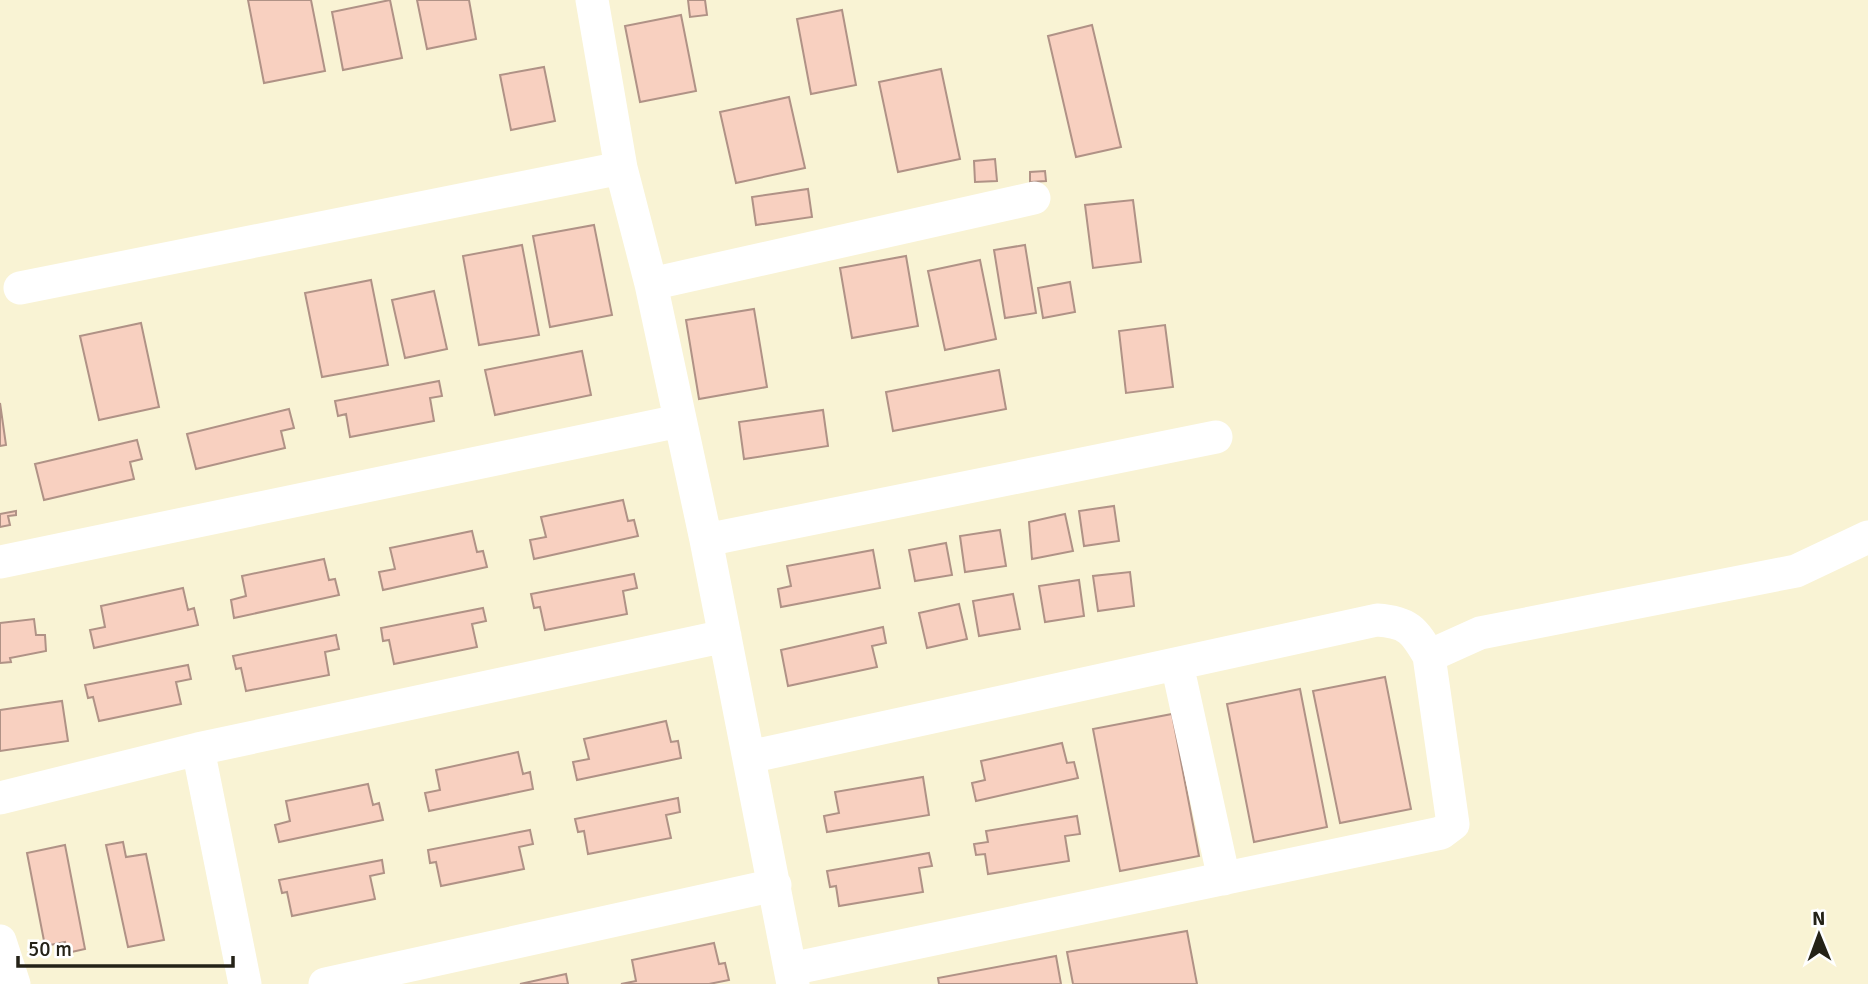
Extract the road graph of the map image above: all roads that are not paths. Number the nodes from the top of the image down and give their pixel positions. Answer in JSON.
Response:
{"nodes":[{"id":1,"x":592,"y":0,"type":"edge"},
{"id":2,"x":621,"y":168,"type":"junction"},
{"id":3,"x":1034,"y":198,"type":"dead end"},
{"id":4,"x":651,"y":284,"type":"junction"},
{"id":5,"x":20,"y":288,"type":"dead end"},
{"id":6,"x":679,"y":421,"type":"junction"},
{"id":7,"x":1216,"y":436,"type":"dead end"},
{"id":8,"x":1868,"y":537,"type":"edge"},
{"id":9,"x":706,"y":540,"type":"junction"},
{"id":10,"x":0,"y":562,"type":"edge"},
{"id":11,"x":724,"y":636,"type":"junction"},
{"id":12,"x":1429,"y":656,"type":"junction"},
{"id":13,"x":1177,"y":664,"type":"junction"},
{"id":14,"x":198,"y":749,"type":"junction"},
{"id":15,"x":749,"y":757,"type":"junction"},
{"id":16,"x":0,"y":798,"type":"edge"},
{"id":17,"x":1224,"y":879,"type":"junction"},
{"id":18,"x":775,"y":885,"type":"junction"},
{"id":19,"x":0,"y":941,"type":"edge"},
{"id":20,"x":792,"y":977,"type":"edge"},
{"id":21,"x":14,"y":984,"type":"edge"},
{"id":22,"x":245,"y":984,"type":"edge"},
{"id":23,"x":326,"y":984,"type":"edge"}],
"edges":[{"from":1,"to":2,"type":"street"},
{"from":2,"to":4,"type":"street"},
{"from":2,"to":5,"type":"street"},
{"from":3,"to":4,"type":"street"},
{"from":4,"to":6,"type":"street"},
{"from":6,"to":9,"type":"street"},
{"from":6,"to":10,"type":"street"},
{"from":7,"to":9,"type":"street"},
{"from":8,"to":12,"type":"street"},
{"from":9,"to":11,"type":"street"},
{"from":11,"to":14,"type":"street"},
{"from":11,"to":15,"type":"street"},
{"from":12,"to":13,"type":"street"},
{"from":12,"to":17,"type":"street"},
{"from":13,"to":15,"type":"street"},
{"from":13,"to":17,"type":"street"},
{"from":14,"to":16,"type":"street"},
{"from":14,"to":22,"type":"street"},
{"from":15,"to":18,"type":"street"},
{"from":17,"to":20,"type":"street"},
{"from":18,"to":20,"type":"street"},
{"from":18,"to":23,"type":"street"},
{"from":19,"to":21,"type":"street"}]}
